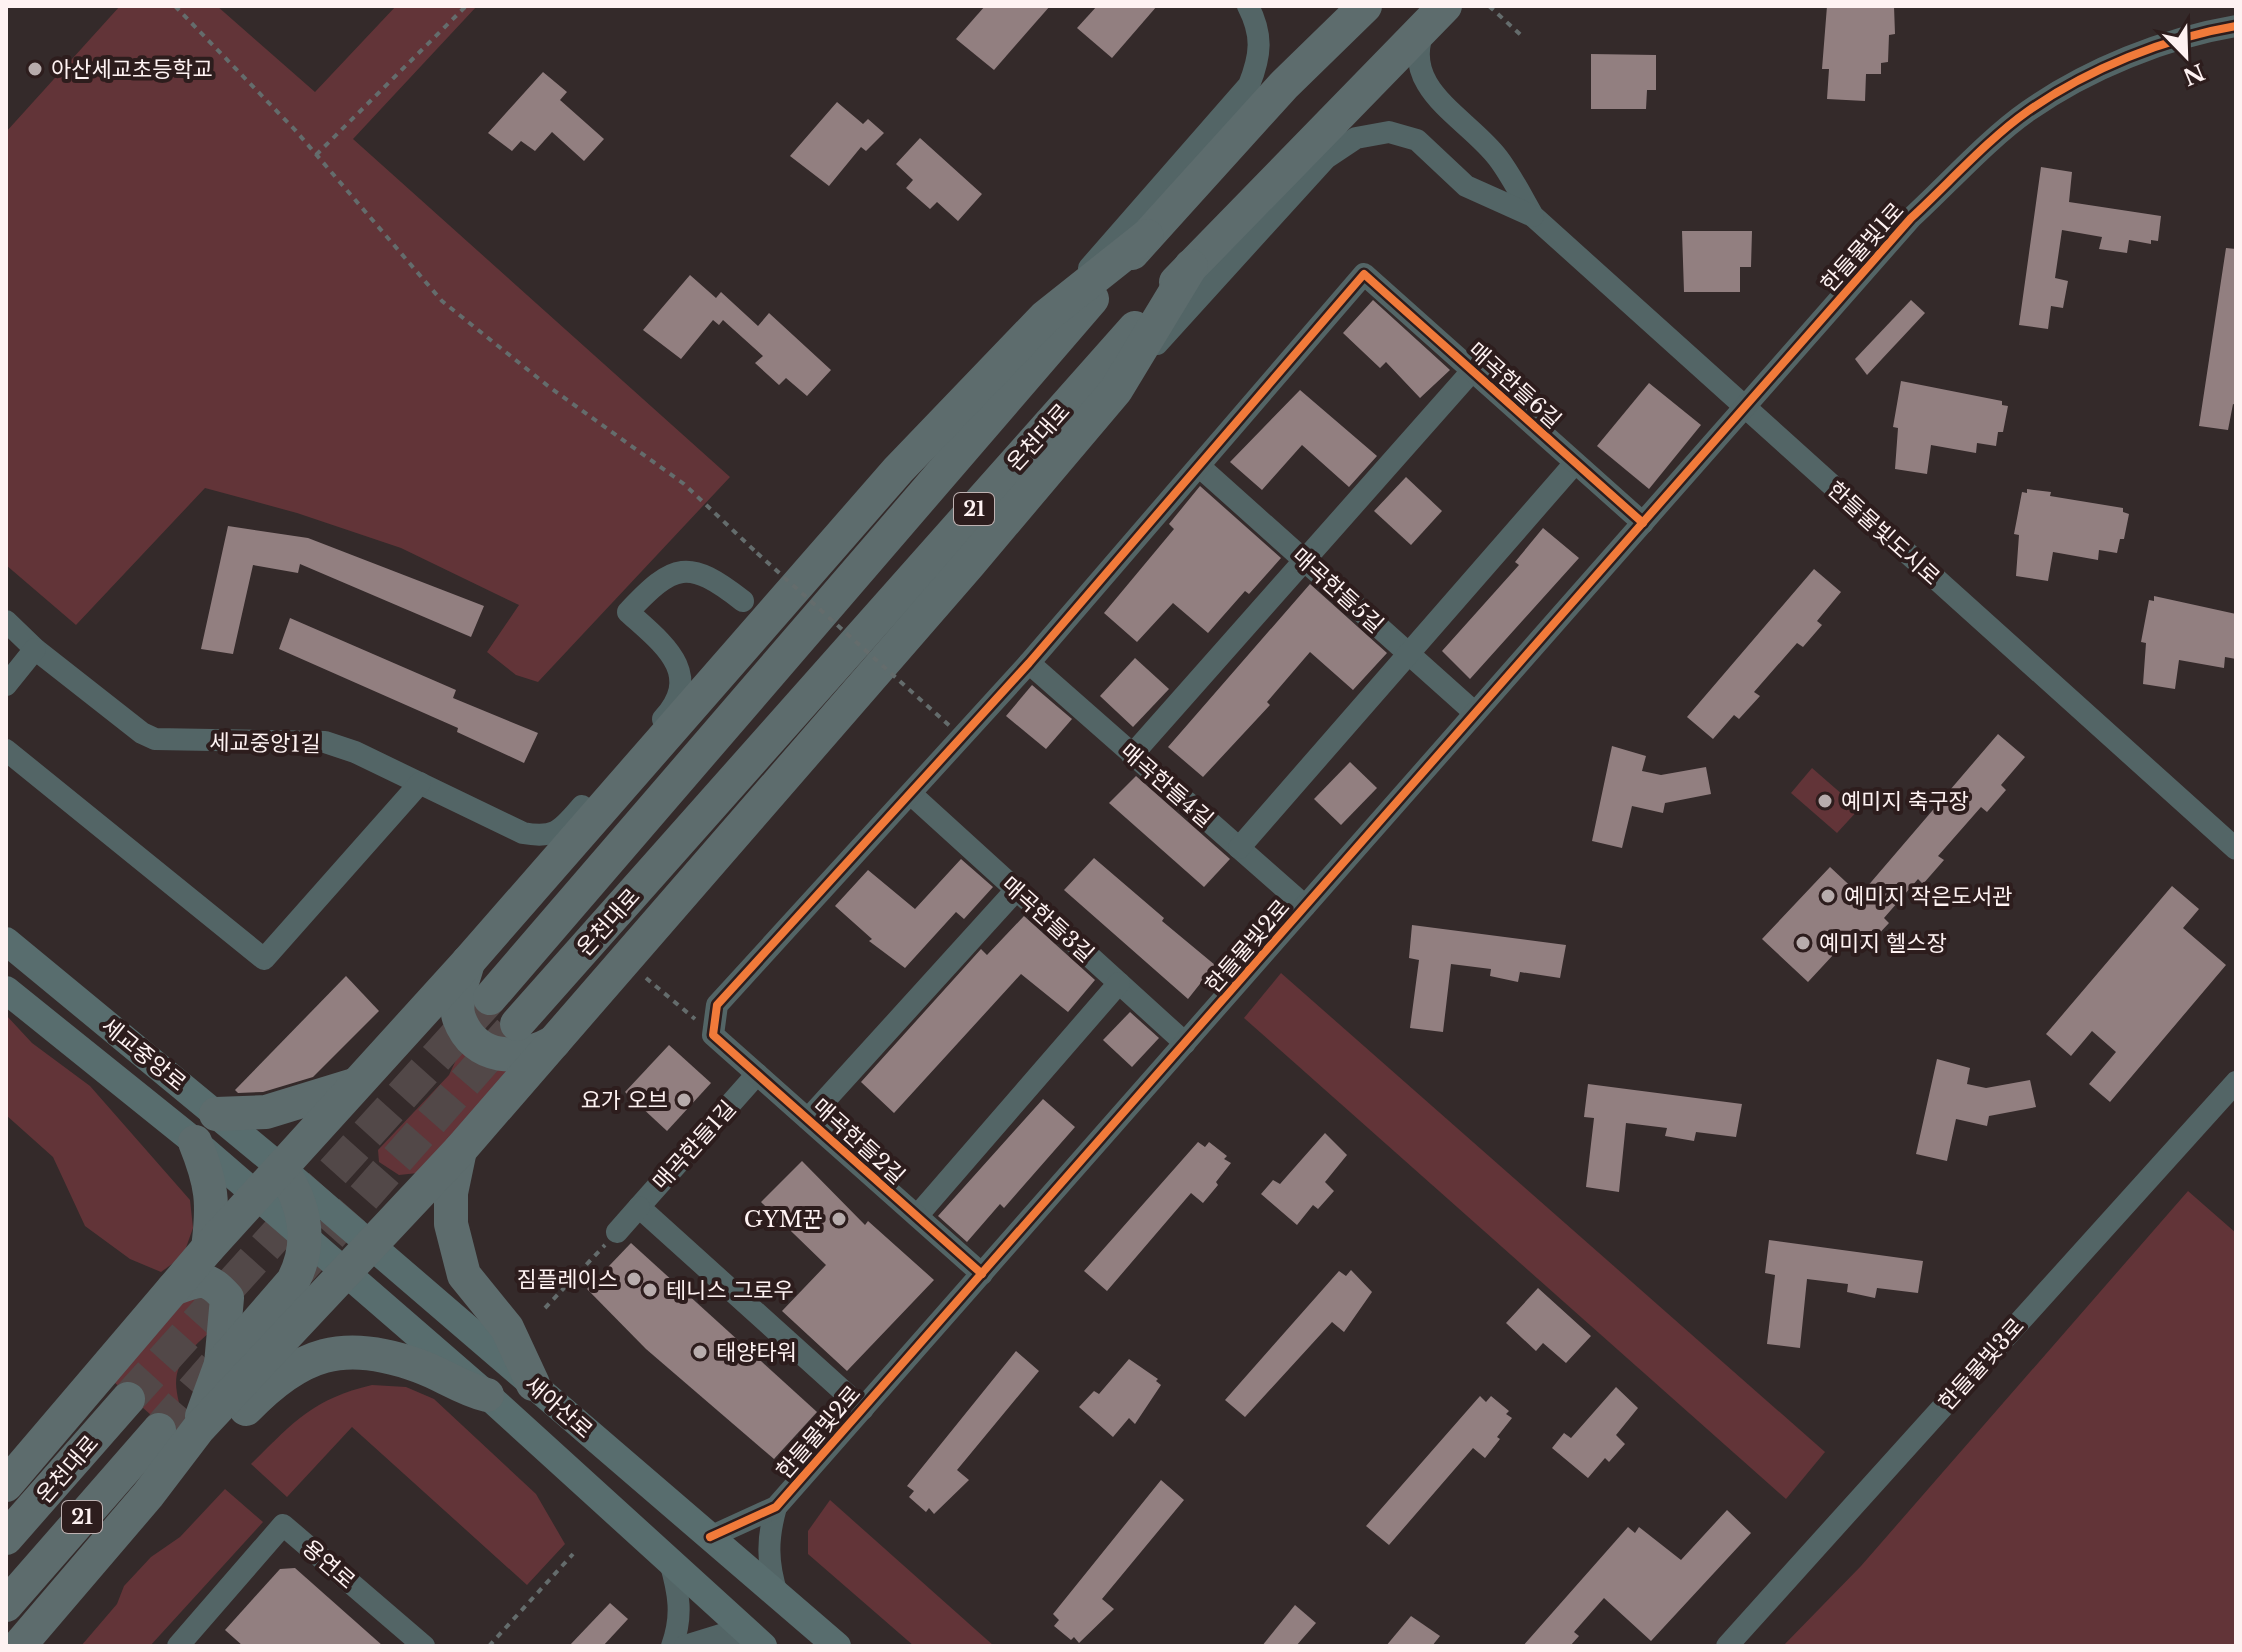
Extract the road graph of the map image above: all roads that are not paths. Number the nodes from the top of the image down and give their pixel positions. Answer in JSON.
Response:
{"nodes":[{"id":1,"x":1248,"y":6,"type":"edge"},
{"id":2,"x":1365,"y":6,"type":"edge"},
{"id":3,"x":1436,"y":16,"type":"edge"},
{"id":4,"x":2236,"y":26,"type":"edge"},
{"id":5,"x":1533,"y":216,"type":"junction"},
{"id":6,"x":1147,"y":236,"type":"junction"},
{"id":7,"x":1191,"y":266,"type":"junction"},
{"id":8,"x":1045,"y":317,"type":"junction"},
{"id":9,"x":1472,"y":371,"type":"junction"},
{"id":10,"x":1116,"y":390,"type":"junction"},
{"id":11,"x":1744,"y":408,"type":"junction"},
{"id":12,"x":1575,"y":463,"type":"junction"},
{"id":13,"x":1200,"y":467,"type":"junction"},
{"id":14,"x":1643,"y":523,"type":"junction"},
{"id":15,"x":1304,"y":561,"type":"junction"},
{"id":16,"x":743,"y":601,"type":"junction"},
{"id":17,"x":783,"y":601,"type":"junction"},
{"id":18,"x":6,"y":621,"type":"edge"},
{"id":19,"x":751,"y":638,"type":"junction"},
{"id":20,"x":35,"y":649,"type":"junction"},
{"id":21,"x":1409,"y":654,"type":"junction"},
{"id":22,"x":1029,"y":663,"type":"junction"},
{"id":23,"x":6,"y":685,"type":"edge"},
{"id":24,"x":1475,"y":713,"type":"junction"},
{"id":25,"x":6,"y":750,"type":"edge"},
{"id":26,"x":1132,"y":755,"type":"junction"},
{"id":27,"x":420,"y":783,"type":"junction"},
{"id":28,"x":912,"y":795,"type":"junction"},
{"id":29,"x":1239,"y":848,"type":"junction"},
{"id":30,"x":2236,"y":849,"type":"edge"},
{"id":31,"x":1016,"y":890,"type":"junction"},
{"id":32,"x":1305,"y":906,"type":"junction"},
{"id":33,"x":6,"y":941,"type":"edge"},
{"id":34,"x":468,"y":962,"type":"junction"},
{"id":35,"x":1119,"y":983,"type":"junction"},
{"id":36,"x":6,"y":990,"type":"edge"},
{"id":37,"x":490,"y":998,"type":"tunnel mouth"},
{"id":38,"x":517,"y":1024,"type":"tunnel mouth"},
{"id":39,"x":555,"y":1042,"type":"junction"},
{"id":40,"x":1185,"y":1043,"type":"junction"},
{"id":41,"x":757,"y":1074,"type":"junction"},
{"id":42,"x":2236,"y":1082,"type":"edge"},
{"id":43,"x":358,"y":1083,"type":"junction"},
{"id":44,"x":216,"y":1114,"type":"junction"},
{"id":45,"x":808,"y":1119,"type":"junction"},
{"id":46,"x":195,"y":1142,"type":"junction"},
{"id":47,"x":460,"y":1150,"type":"junction"},
{"id":48,"x":281,"y":1168,"type":"junction"},
{"id":49,"x":255,"y":1196,"type":"junction"},
{"id":50,"x":639,"y":1207,"type":"junction"},
{"id":51,"x":917,"y":1216,"type":"junction"},
{"id":52,"x":617,"y":1232,"type":"road end"},
{"id":53,"x":307,"y":1240,"type":"junction"},
{"id":54,"x":369,"y":1243,"type":"junction"},
{"id":55,"x":208,"y":1248,"type":"junction"},
{"id":56,"x":343,"y":1271,"type":"junction"},
{"id":57,"x":982,"y":1274,"type":"junction"},
{"id":58,"x":173,"y":1289,"type":"junction"},
{"id":59,"x":221,"y":1364,"type":"junction"},
{"id":60,"x":533,"y":1384,"type":"junction"},
{"id":61,"x":487,"y":1395,"type":"junction"},
{"id":62,"x":128,"y":1399,"type":"tunnel mouth"},
{"id":63,"x":863,"y":1409,"type":"junction"},
{"id":64,"x":199,"y":1428,"type":"junction"},
{"id":65,"x":159,"y":1430,"type":"tunnel mouth"},
{"id":66,"x":6,"y":1485,"type":"edge"},
{"id":67,"x":148,"y":1495,"type":"junction"},
{"id":68,"x":776,"y":1507,"type":"junction"},
{"id":69,"x":710,"y":1537,"type":"junction"},
{"id":70,"x":6,"y":1538,"type":"edge"},
{"id":71,"x":670,"y":1562,"type":"junction"},
{"id":72,"x":777,"y":1594,"type":"junction"},
{"id":73,"x":6,"y":1605,"type":"edge"},
{"id":74,"x":758,"y":1641,"type":"edge"},
{"id":75,"x":19,"y":1646,"type":"edge"},
{"id":76,"x":178,"y":1646,"type":"edge"},
{"id":77,"x":424,"y":1646,"type":"edge"},
{"id":78,"x":672,"y":1646,"type":"edge"},
{"id":79,"x":685,"y":1646,"type":"edge"},
{"id":80,"x":837,"y":1646,"type":"edge"},
{"id":81,"x":1727,"y":1646,"type":"edge"}],
"edges":[{"from":1,"to":8,"type":"street"},
{"from":2,"to":6,"type":"highway","name":"온천대로","number":"21"},
{"from":3,"to":5,"type":"street"},
{"from":3,"to":7,"type":"highway","name":"온천대로","number":"21"},
{"from":4,"to":11,"type":"street","name":"한들물빛1로"},
{"from":5,"to":10,"type":"street"},
{"from":5,"to":11,"type":"street","name":"한들물빛도시로"},
{"from":6,"to":8,"type":"highway"},
{"from":6,"to":37,"type":"highway","name":"온천대로","number":"21"},
{"from":7,"to":10,"type":"highway"},
{"from":7,"to":38,"type":"highway","name":"온천대로","number":"21"},
{"from":8,"to":17,"type":"highway"},
{"from":9,"to":12,"type":"street","name":"매곡한들6길"},
{"from":9,"to":13,"type":"street","name":"매곡한들6길"},
{"from":9,"to":15,"type":"street"},
{"from":10,"to":39,"type":"highway"},
{"from":11,"to":14,"type":"street","name":"한들물빛2로"},
{"from":11,"to":30,"type":"street","name":"한들물빛도시로"},
{"from":12,"to":14,"type":"street","name":"매곡한들6길"},
{"from":12,"to":21,"type":"street"},
{"from":13,"to":15,"type":"street","name":"매곡한들5길"},
{"from":13,"to":22,"type":"street"},
{"from":14,"to":24,"type":"street","name":"한들물빛2로"},
{"from":15,"to":21,"type":"street","name":"매곡한들5길"},
{"from":15,"to":26,"type":"street"},
{"from":16,"to":17,"type":"street"},
{"from":16,"to":19,"type":"street"},
{"from":16,"to":27,"type":"street","name":"세교중앙1길"},
{"from":17,"to":19,"type":"highway"},
{"from":18,"to":20,"type":"street","name":"세교중앙1길"},
{"from":19,"to":34,"type":"highway"},
{"from":20,"to":23,"type":"street"},
{"from":20,"to":27,"type":"street","name":"세교중앙1길"},
{"from":21,"to":24,"type":"street","name":"매곡한들5길"},
{"from":21,"to":29,"type":"street"},
{"from":22,"to":26,"type":"street","name":"매곡한들4길"},
{"from":22,"to":28,"type":"street"},
{"from":24,"to":32,"type":"street","name":"한들물빛2로"},
{"from":25,"to":27,"type":"street"},
{"from":26,"to":29,"type":"street","name":"매곡한들4길"},
{"from":28,"to":31,"type":"street","name":"매곡한들3길"},
{"from":28,"to":41,"type":"street","name":"매곡한들2길"},
{"from":29,"to":32,"type":"street","name":"매곡한들4길"},
{"from":31,"to":35,"type":"street","name":"매곡한들3길"},
{"from":31,"to":45,"type":"street"},
{"from":32,"to":40,"type":"street","name":"한들물빛2로"},
{"from":33,"to":44,"type":"main road","name":"세교중앙로"},
{"from":34,"to":39,"type":"highway"},
{"from":34,"to":43,"type":"highway"},
{"from":35,"to":40,"type":"street","name":"매곡한들3길"},
{"from":35,"to":51,"type":"street"},
{"from":36,"to":46,"type":"main road","name":"세교중앙로"},
{"from":39,"to":47,"type":"highway"},
{"from":40,"to":57,"type":"street","name":"한들물빛2로"},
{"from":41,"to":45,"type":"street","name":"매곡한들2길"},
{"from":41,"to":50,"type":"street","name":"매곡한들1길"},
{"from":42,"to":81,"type":"street","name":"한들물빛3로"},
{"from":43,"to":44,"type":"highway"},
{"from":43,"to":48,"type":"highway"},
{"from":44,"to":48,"type":"main road","name":"세교중앙로"},
{"from":45,"to":51,"type":"street","name":"매곡한들2길"},
{"from":46,"to":49,"type":"main road","name":"세교중앙로"},
{"from":46,"to":55,"type":"highway"},
{"from":47,"to":54,"type":"highway"},
{"from":47,"to":60,"type":"highway"},
{"from":48,"to":49,"type":"highway"},
{"from":48,"to":53,"type":"highway"},
{"from":48,"to":54,"type":"main road","name":"새아산로"},
{"from":49,"to":53,"type":"main road","name":"새아산로"},
{"from":49,"to":55,"type":"highway"},
{"from":50,"to":52,"type":"street"},
{"from":50,"to":63,"type":"street","name":"매곡한들1길"},
{"from":51,"to":57,"type":"street","name":"매곡한들2길"},
{"from":53,"to":56,"type":"main road","name":"새아산로"},
{"from":53,"to":59,"type":"highway"},
{"from":54,"to":56,"type":"highway"},
{"from":54,"to":60,"type":"main road","name":"새아산로"},
{"from":55,"to":58,"type":"highway"},
{"from":56,"to":61,"type":"main road","name":"새아산로"},
{"from":56,"to":64,"type":"highway"},
{"from":57,"to":63,"type":"street","name":"한들물빛2로"},
{"from":58,"to":59,"type":"highway"},
{"from":58,"to":66,"type":"highway"},
{"from":59,"to":64,"type":"highway"},
{"from":60,"to":69,"type":"main road","name":"새아산로"},
{"from":61,"to":67,"type":"highway"},
{"from":61,"to":71,"type":"main road","name":"새아산로"},
{"from":62,"to":70,"type":"highway","name":"온천대로","number":"21"},
{"from":63,"to":68,"type":"street","name":"한들물빛2로"},
{"from":64,"to":67,"type":"highway"},
{"from":65,"to":73,"type":"highway","name":"온천대로","number":"21"},
{"from":67,"to":75,"type":"highway"},
{"from":68,"to":69,"type":"street"},
{"from":68,"to":72,"type":"street"},
{"from":69,"to":72,"type":"main road","name":"새아산로"},
{"from":71,"to":74,"type":"main road","name":"새아산로"},
{"from":71,"to":78,"type":"street"},
{"from":72,"to":80,"type":"main road","name":"새아산로"},
{"from":74,"to":79,"type":"street","name":"새아산로"},
{"from":76,"to":77,"type":"street","name":"용연로"}]}
